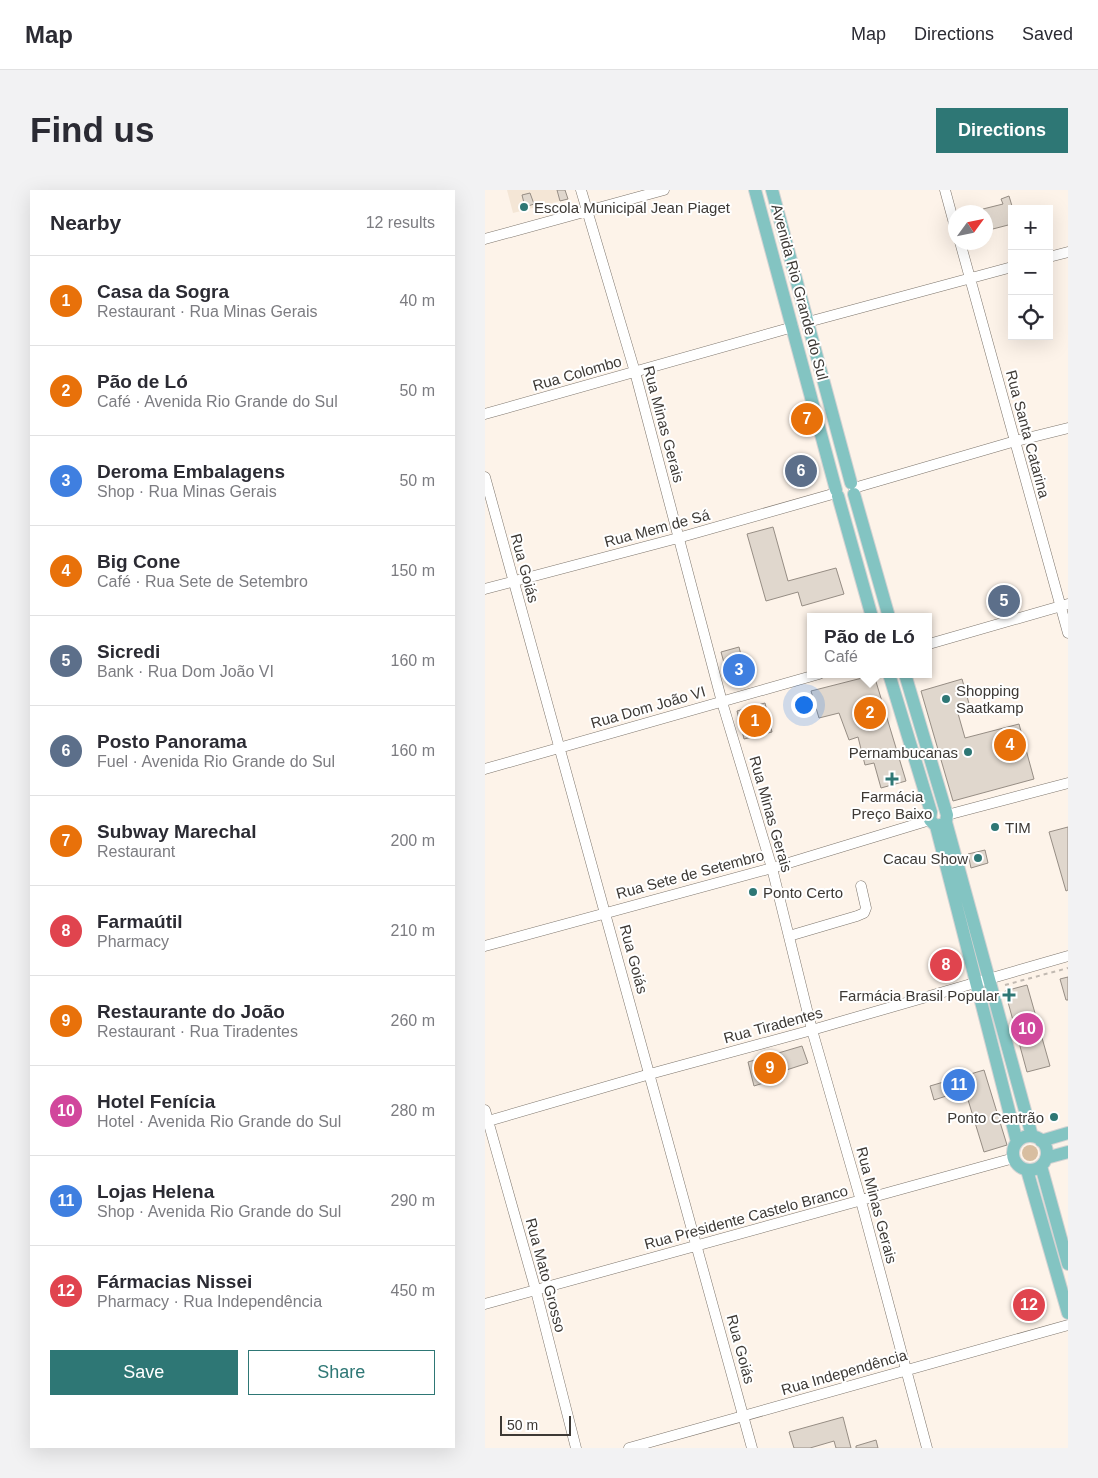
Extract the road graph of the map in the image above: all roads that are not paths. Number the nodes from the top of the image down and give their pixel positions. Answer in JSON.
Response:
{"nodes":[{"id":1,"x":581,"y":190,"type":"edge"},
{"id":2,"x":664,"y":190,"type":"edge"},
{"id":3,"x":755,"y":190,"type":"edge"},
{"id":4,"x":772,"y":190,"type":"edge"},
{"id":5,"x":945,"y":190,"type":"edge"},
{"id":6,"x":949,"y":205,"type":"edge"},
{"id":7,"x":587,"y":212,"type":"junction"},
{"id":8,"x":485,"y":239,"type":"edge"},
{"id":9,"x":962,"y":250,"type":"edge"},
{"id":10,"x":1068,"y":252,"type":"edge"},
{"id":11,"x":1053,"y":256,"type":"edge"},
{"id":12,"x":1008,"y":267,"type":"edge"},
{"id":13,"x":970,"y":278,"type":"junction"},
{"id":14,"x":807,"y":322,"type":"junction"},
{"id":15,"x":793,"y":327,"type":"junction"},
{"id":16,"x":635,"y":372,"type":"junction"},
{"id":17,"x":485,"y":414,"type":"edge"},
{"id":18,"x":1068,"y":428,"type":"edge"},
{"id":19,"x":1015,"y":441,"type":"junction"},
{"id":20,"x":485,"y":477,"type":"edge"},
{"id":21,"x":853,"y":488,"type":"junction"},
{"id":22,"x":837,"y":493,"type":"junction"},
{"id":23,"x":678,"y":538,"type":"junction"},
{"id":24,"x":513,"y":581,"type":"junction"},
{"id":25,"x":485,"y":589,"type":"edge"},
{"id":26,"x":1064,"y":605,"type":"edge"},
{"id":27,"x":871,"y":613,"type":"edge"},
{"id":28,"x":888,"y":613,"type":"edge"},
{"id":29,"x":1068,"y":633,"type":"edge"},
{"id":30,"x":932,"y":643,"type":"edge"},
{"id":31,"x":807,"y":677,"type":"edge"},
{"id":32,"x":890,"y":678,"type":"edge"},
{"id":33,"x":906,"y":678,"type":"edge"},
{"id":34,"x":722,"y":702,"type":"junction"},
{"id":35,"x":559,"y":749,"type":"junction"},
{"id":36,"x":485,"y":770,"type":"edge"},
{"id":37,"x":1068,"y":783,"type":"edge"},
{"id":38,"x":939,"y":818,"type":"junction"},
{"id":39,"x":772,"y":868,"type":"junction"},
{"id":40,"x":861,"y":886,"type":"dead end"},
{"id":41,"x":605,"y":912,"type":"junction"},
{"id":42,"x":789,"y":936,"type":"junction"},
{"id":43,"x":485,"y":946,"type":"edge"},
{"id":44,"x":1068,"y":956,"type":"edge"},
{"id":45,"x":975,"y":982,"type":"junction"},
{"id":46,"x":991,"y":983,"type":"junction"},
{"id":47,"x":812,"y":1030,"type":"junction"},
{"id":48,"x":650,"y":1074,"type":"junction"},
{"id":49,"x":485,"y":1110,"type":"edge"},
{"id":50,"x":487,"y":1122,"type":"edge"},
{"id":51,"x":1068,"y":1133,"type":"edge"},
{"id":52,"x":1037,"y":1138,"type":"junction"},
{"id":53,"x":1017,"y":1142,"type":"junction"},
{"id":54,"x":1068,"y":1152,"type":"edge"},
{"id":55,"x":1014,"y":1158,"type":"junction"},
{"id":56,"x":1044,"y":1162,"type":"junction"},
{"id":57,"x":1027,"y":1170,"type":"junction"},
{"id":58,"x":861,"y":1201,"type":"junction"},
{"id":59,"x":696,"y":1246,"type":"junction"},
{"id":60,"x":1068,"y":1264,"type":"edge"},
{"id":61,"x":536,"y":1291,"type":"junction"},
{"id":62,"x":485,"y":1304,"type":"edge"},
{"id":63,"x":1068,"y":1313,"type":"edge"},
{"id":64,"x":1068,"y":1325,"type":"edge"},
{"id":65,"x":906,"y":1370,"type":"junction"},
{"id":66,"x":743,"y":1415,"type":"junction"},
{"id":67,"x":576,"y":1448,"type":"edge"},
{"id":68,"x":629,"y":1448,"type":"edge"},
{"id":69,"x":752,"y":1448,"type":"edge"},
{"id":70,"x":927,"y":1448,"type":"edge"}],
"edges":[{"from":1,"to":7,"type":"street","name":"Rua Minas Gerais"},
{"from":2,"to":7,"type":"street"},
{"from":3,"to":15,"type":"main road","name":"Avenida Rio Grande do Sul"},
{"from":4,"to":14,"type":"main road","name":"Avenida Rio Grande do Sul"},
{"from":5,"to":6,"type":"street"},
{"from":7,"to":8,"type":"street"},
{"from":7,"to":16,"type":"street","name":"Rua Minas Gerais"},
{"from":9,"to":13,"type":"street","name":"Rua Santa Catarina"},
{"from":10,"to":11,"type":"street"},
{"from":12,"to":13,"type":"street"},
{"from":13,"to":14,"type":"street"},
{"from":13,"to":19,"type":"street","name":"Rua Santa Catarina"},
{"from":14,"to":21,"type":"main road","name":"Avenida Rio Grande do Sul"},
{"from":15,"to":16,"type":"street","name":"Rua Colombo"},
{"from":15,"to":22,"type":"main road","name":"Avenida Rio Grande do Sul"},
{"from":16,"to":17,"type":"street","name":"Rua Colombo"},
{"from":16,"to":23,"type":"street","name":"Rua Minas Gerais"},
{"from":18,"to":19,"type":"street"},
{"from":19,"to":21,"type":"street"},
{"from":19,"to":26,"type":"street","name":"Rua Santa Catarina"},
{"from":20,"to":24,"type":"street","name":"Rua Goiás"},
{"from":21,"to":22,"type":"main road"},
{"from":21,"to":28,"type":"main road","name":"Avenida Rio Grande do Sul"},
{"from":22,"to":23,"type":"street","name":"Rua Mem de Sá"},
{"from":22,"to":27,"type":"main road","name":"Avenida Rio Grande do Sul"},
{"from":23,"to":24,"type":"street","name":"Rua Mem de Sá"},
{"from":23,"to":34,"type":"street","name":"Rua Minas Gerais"},
{"from":24,"to":25,"type":"street","name":"Rua Mem de Sá"},
{"from":24,"to":35,"type":"street","name":"Rua Goiás"},
{"from":26,"to":29,"type":"street","name":"Rua Santa Catarina"},
{"from":26,"to":30,"type":"street"},
{"from":31,"to":34,"type":"street","name":"Rua Dom João VI"},
{"from":32,"to":38,"type":"main road"},
{"from":33,"to":38,"type":"main road"},
{"from":34,"to":35,"type":"street","name":"Rua Dom João VI"},
{"from":34,"to":39,"type":"street","name":"Rua Minas Gerais"},
{"from":35,"to":36,"type":"street","name":"Rua Dom João VI"},
{"from":35,"to":41,"type":"street","name":"Rua Goiás"},
{"from":37,"to":38,"type":"street","name":"Rua Sete de Setembro"},
{"from":38,"to":39,"type":"street","name":"Rua Sete de Setembro"},
{"from":38,"to":45,"type":"main road"},
{"from":38,"to":46,"type":"main road"},
{"from":39,"to":41,"type":"street","name":"Rua Sete de Setembro"},
{"from":39,"to":42,"type":"street","name":"Rua Minas Gerais"},
{"from":40,"to":42,"type":"street"},
{"from":41,"to":43,"type":"street","name":"Rua Sete de Setembro"},
{"from":41,"to":48,"type":"street","name":"Rua Goiás"},
{"from":42,"to":47,"type":"street","name":"Rua Minas Gerais"},
{"from":44,"to":46,"type":"street","name":"Rua Tiradentes"},
{"from":45,"to":46,"type":"street","name":"Rua Tiradentes"},
{"from":45,"to":47,"type":"street","name":"Rua Tiradentes"},
{"from":45,"to":53,"type":"main road"},
{"from":46,"to":52,"type":"main road"},
{"from":47,"to":48,"type":"street","name":"Rua Tiradentes"},
{"from":47,"to":58,"type":"street","name":"Rua Minas Gerais"},
{"from":48,"to":50,"type":"street","name":"Rua Tiradentes"},
{"from":48,"to":59,"type":"street","name":"Rua Goiás"},
{"from":49,"to":50,"type":"street","name":"Rua Mato Grosso"},
{"from":50,"to":61,"type":"street","name":"Rua Mato Grosso"},
{"from":51,"to":52,"type":"main road"},
{"from":52,"to":53,"type":"main road"},
{"from":52,"to":56,"type":"main road"},
{"from":53,"to":55,"type":"main road"},
{"from":54,"to":56,"type":"main road"},
{"from":55,"to":57,"type":"main road"},
{"from":55,"to":58,"type":"street","name":"Rua Presidente Castelo Branco"},
{"from":56,"to":57,"type":"main road"},
{"from":56,"to":60,"type":"main road"},
{"from":57,"to":63,"type":"main road"},
{"from":58,"to":59,"type":"street","name":"Rua Presidente Castelo Branco"},
{"from":58,"to":65,"type":"street","name":"Rua Minas Gerais"},
{"from":59,"to":61,"type":"street","name":"Rua Presidente Castelo Branco"},
{"from":59,"to":66,"type":"street","name":"Rua Goiás"},
{"from":61,"to":62,"type":"street","name":"Rua Presidente Castelo Branco"},
{"from":61,"to":67,"type":"street","name":"Rua Mato Grosso"},
{"from":64,"to":65,"type":"street","name":"Rua Independência"},
{"from":65,"to":66,"type":"street","name":"Rua Independência"},
{"from":65,"to":70,"type":"street","name":"Rua Minas Gerais"},
{"from":66,"to":68,"type":"street","name":"Rua Independência"},
{"from":66,"to":69,"type":"street","name":"Rua Goiás"}]}
